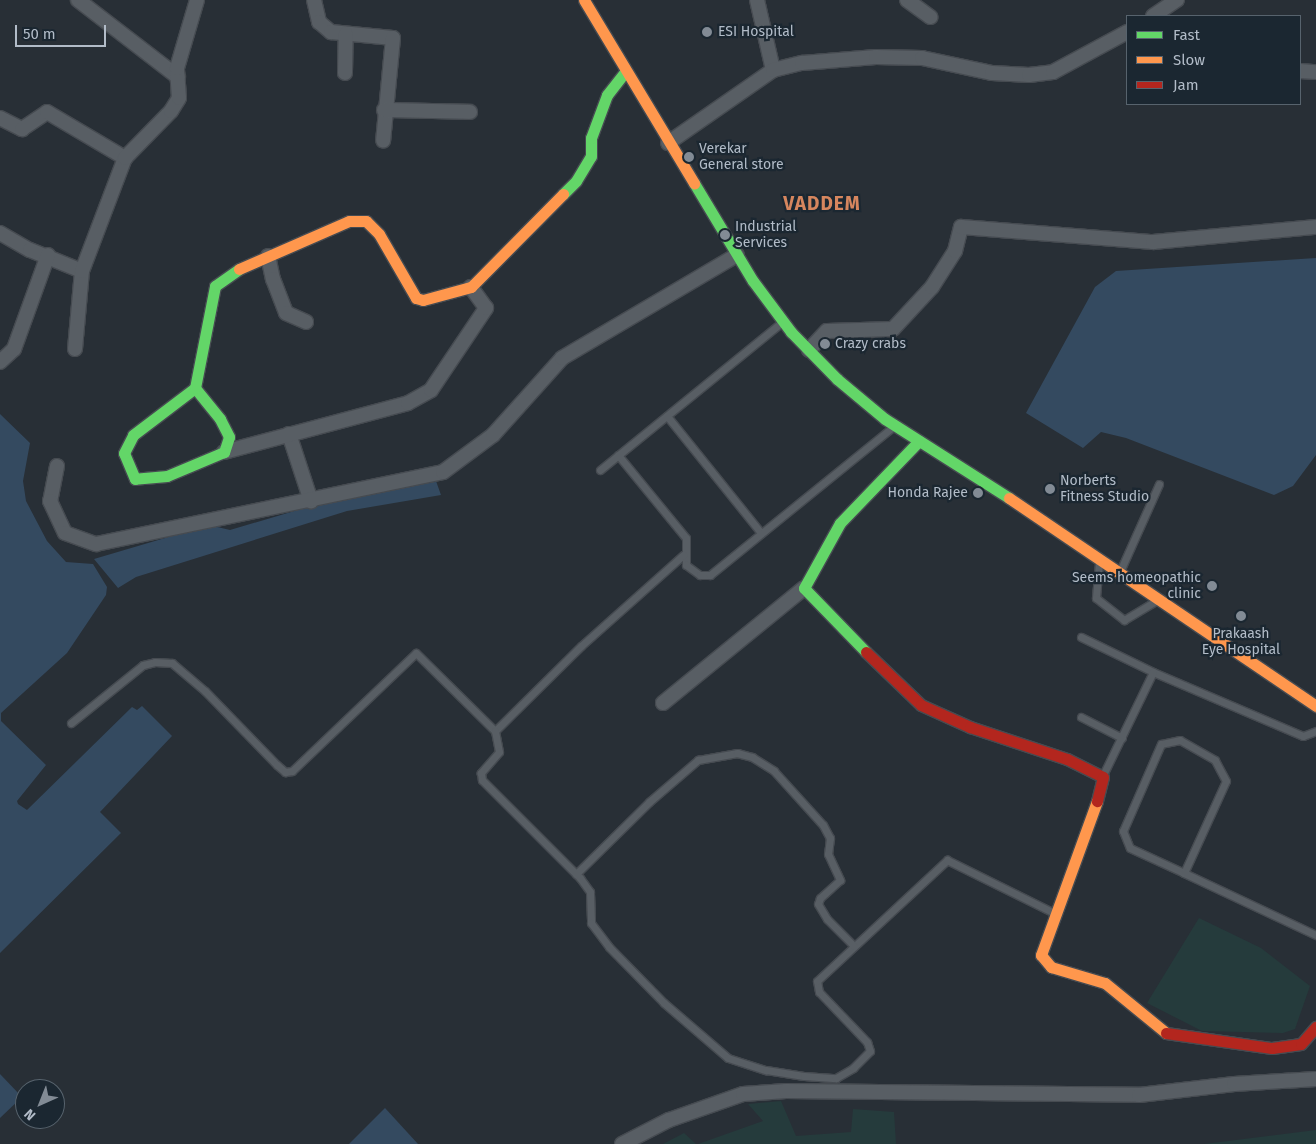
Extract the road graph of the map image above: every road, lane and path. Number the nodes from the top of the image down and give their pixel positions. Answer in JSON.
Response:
{"nodes":[{"id":1,"x":78,"y":0,"type":"edge"},
{"id":2,"x":197,"y":0,"type":"edge"},
{"id":3,"x":314,"y":0,"type":"edge"},
{"id":4,"x":584,"y":0,"type":"edge"},
{"id":5,"x":757,"y":0,"type":"edge"},
{"id":6,"x":907,"y":0,"type":"edge"},
{"id":7,"x":1177,"y":0,"type":"edge"},
{"id":8,"x":1154,"y":15,"type":"edge"},
{"id":9,"x":930,"y":17,"type":"dead end"},
{"id":10,"x":1126,"y":33,"type":"edge"},
{"id":11,"x":346,"y":34,"type":"junction"},
{"id":12,"x":773,"y":70,"type":"junction"},
{"id":13,"x":1301,"y":71,"type":"edge"},
{"id":14,"x":625,"y":72,"type":"junction"},
{"id":15,"x":1316,"y":72,"type":"edge"},
{"id":16,"x":346,"y":73,"type":"dead end"},
{"id":17,"x":178,"y":77,"type":"junction"},
{"id":18,"x":384,"y":110,"type":"junction"},
{"id":19,"x":470,"y":112,"type":"dead end"},
{"id":20,"x":0,"y":118,"type":"edge"},
{"id":21,"x":383,"y":141,"type":"dead end"},
{"id":22,"x":668,"y":143,"type":"junction"},
{"id":23,"x":126,"y":158,"type":"junction"},
{"id":24,"x":1316,"y":227,"type":"edge"},
{"id":25,"x":0,"y":233,"type":"edge"},
{"id":26,"x":48,"y":255,"type":"junction"},
{"id":27,"x":737,"y":255,"type":"junction"},
{"id":28,"x":268,"y":256,"type":"junction"},
{"id":29,"x":82,"y":271,"type":"junction"},
{"id":30,"x":471,"y":287,"type":"junction"},
{"id":31,"x":783,"y":321,"type":"junction"},
{"id":32,"x":306,"y":322,"type":"dead end"},
{"id":33,"x":75,"y":349,"type":"dead end"},
{"id":34,"x":809,"y":350,"type":"junction"},
{"id":35,"x":0,"y":362,"type":"edge"},
{"id":36,"x":195,"y":388,"type":"junction"},
{"id":37,"x":667,"y":416,"type":"junction"},
{"id":38,"x":895,"y":425,"type":"junction"},
{"id":39,"x":289,"y":434,"type":"junction"},
{"id":40,"x":919,"y":441,"type":"junction"},
{"id":41,"x":224,"y":452,"type":"junction"},
{"id":42,"x":618,"y":455,"type":"junction"},
{"id":43,"x":57,"y":466,"type":"dead end"},
{"id":44,"x":600,"y":470,"type":"dead end"},
{"id":45,"x":1160,"y":484,"type":"dead end"},
{"id":46,"x":311,"y":501,"type":"junction"},
{"id":47,"x":761,"y":534,"type":"junction"},
{"id":48,"x":683,"y":555,"type":"junction"},
{"id":49,"x":1099,"y":557,"type":"junction"},
{"id":50,"x":1120,"y":572,"type":"junction"},
{"id":51,"x":804,"y":588,"type":"junction"},
{"id":52,"x":1160,"y":598,"type":"junction"},
{"id":53,"x":1081,"y":637,"type":"dead end"},
{"id":54,"x":1153,"y":672,"type":"junction"},
{"id":55,"x":664,"y":703,"type":"dead end"},
{"id":56,"x":1316,"y":706,"type":"edge"},
{"id":57,"x":1081,"y":717,"type":"dead end"},
{"id":58,"x":72,"y":723,"type":"dead end"},
{"id":59,"x":495,"y":731,"type":"junction"},
{"id":60,"x":1316,"y":731,"type":"edge"},
{"id":61,"x":1122,"y":738,"type":"junction"},
{"id":62,"x":1103,"y":778,"type":"junction"},
{"id":63,"x":1184,"y":873,"type":"junction"},
{"id":64,"x":576,"y":874,"type":"junction"},
{"id":65,"x":1054,"y":913,"type":"junction"},
{"id":66,"x":1316,"y":935,"type":"edge"},
{"id":67,"x":854,"y":946,"type":"junction"},
{"id":68,"x":1316,"y":1027,"type":"edge"},
{"id":69,"x":1316,"y":1079,"type":"edge"},
{"id":70,"x":622,"y":1144,"type":"edge"}],
"edges":[{"from":1,"to":17,"type":"street"},
{"from":2,"to":17,"type":"street"},
{"from":3,"to":11,"type":"street"},
{"from":4,"to":14,"type":"street"},
{"from":5,"to":12,"type":"street"},
{"from":6,"to":9,"type":"street"},
{"from":7,"to":8,"type":"street"},
{"from":10,"to":12,"type":"street"},
{"from":11,"to":16,"type":"street"},
{"from":11,"to":18,"type":"street"},
{"from":12,"to":22,"type":"street"},
{"from":13,"to":15,"type":"street"},
{"from":14,"to":22,"type":"street"},
{"from":14,"to":30,"type":"street"},
{"from":17,"to":23,"type":"street"},
{"from":18,"to":19,"type":"street"},
{"from":18,"to":21,"type":"street"},
{"from":20,"to":23,"type":"street"},
{"from":22,"to":27,"type":"street"},
{"from":23,"to":29,"type":"street"},
{"from":24,"to":34,"type":"street"},
{"from":25,"to":26,"type":"street"},
{"from":26,"to":29,"type":"street"},
{"from":26,"to":35,"type":"street"},
{"from":27,"to":31,"type":"street"},
{"from":27,"to":46,"type":"street"},
{"from":28,"to":30,"type":"street"},
{"from":28,"to":32,"type":"street"},
{"from":28,"to":36,"type":"street"},
{"from":29,"to":33,"type":"street"},
{"from":30,"to":39,"type":"street"},
{"from":31,"to":34,"type":"street"},
{"from":31,"to":37,"type":"lane"},
{"from":34,"to":38,"type":"street"},
{"from":36,"to":41,"type":"street"},
{"from":36,"to":41,"type":"street"},
{"from":37,"to":42,"type":"lane"},
{"from":37,"to":47,"type":"lane"},
{"from":38,"to":40,"type":"street"},
{"from":38,"to":47,"type":"lane"},
{"from":39,"to":41,"type":"street"},
{"from":39,"to":46,"type":"street"},
{"from":40,"to":49,"type":"street"},
{"from":40,"to":51,"type":"street"},
{"from":42,"to":44,"type":"lane"},
{"from":42,"to":48,"type":"lane"},
{"from":43,"to":46,"type":"street"},
{"from":45,"to":50,"type":"lane"},
{"from":47,"to":48,"type":"lane"},
{"from":48,"to":59,"type":"lane"},
{"from":49,"to":50,"type":"street"},
{"from":49,"to":52,"type":"lane"},
{"from":50,"to":52,"type":"street"},
{"from":51,"to":55,"type":"street"},
{"from":51,"to":62,"type":"street"},
{"from":52,"to":56,"type":"street"},
{"from":53,"to":54,"type":"lane"},
{"from":54,"to":60,"type":"lane"},
{"from":54,"to":61,"type":"lane"},
{"from":57,"to":61,"type":"lane"},
{"from":58,"to":59,"type":"lane"},
{"from":59,"to":64,"type":"lane"},
{"from":61,"to":62,"type":"lane"},
{"from":62,"to":65,"type":"street"},
{"from":63,"to":63,"type":"lane"},
{"from":63,"to":66,"type":"lane"},
{"from":64,"to":67,"type":"lane"},
{"from":64,"to":67,"type":"lane"},
{"from":65,"to":67,"type":"lane"},
{"from":65,"to":68,"type":"street"},
{"from":69,"to":70,"type":"street"}]}
